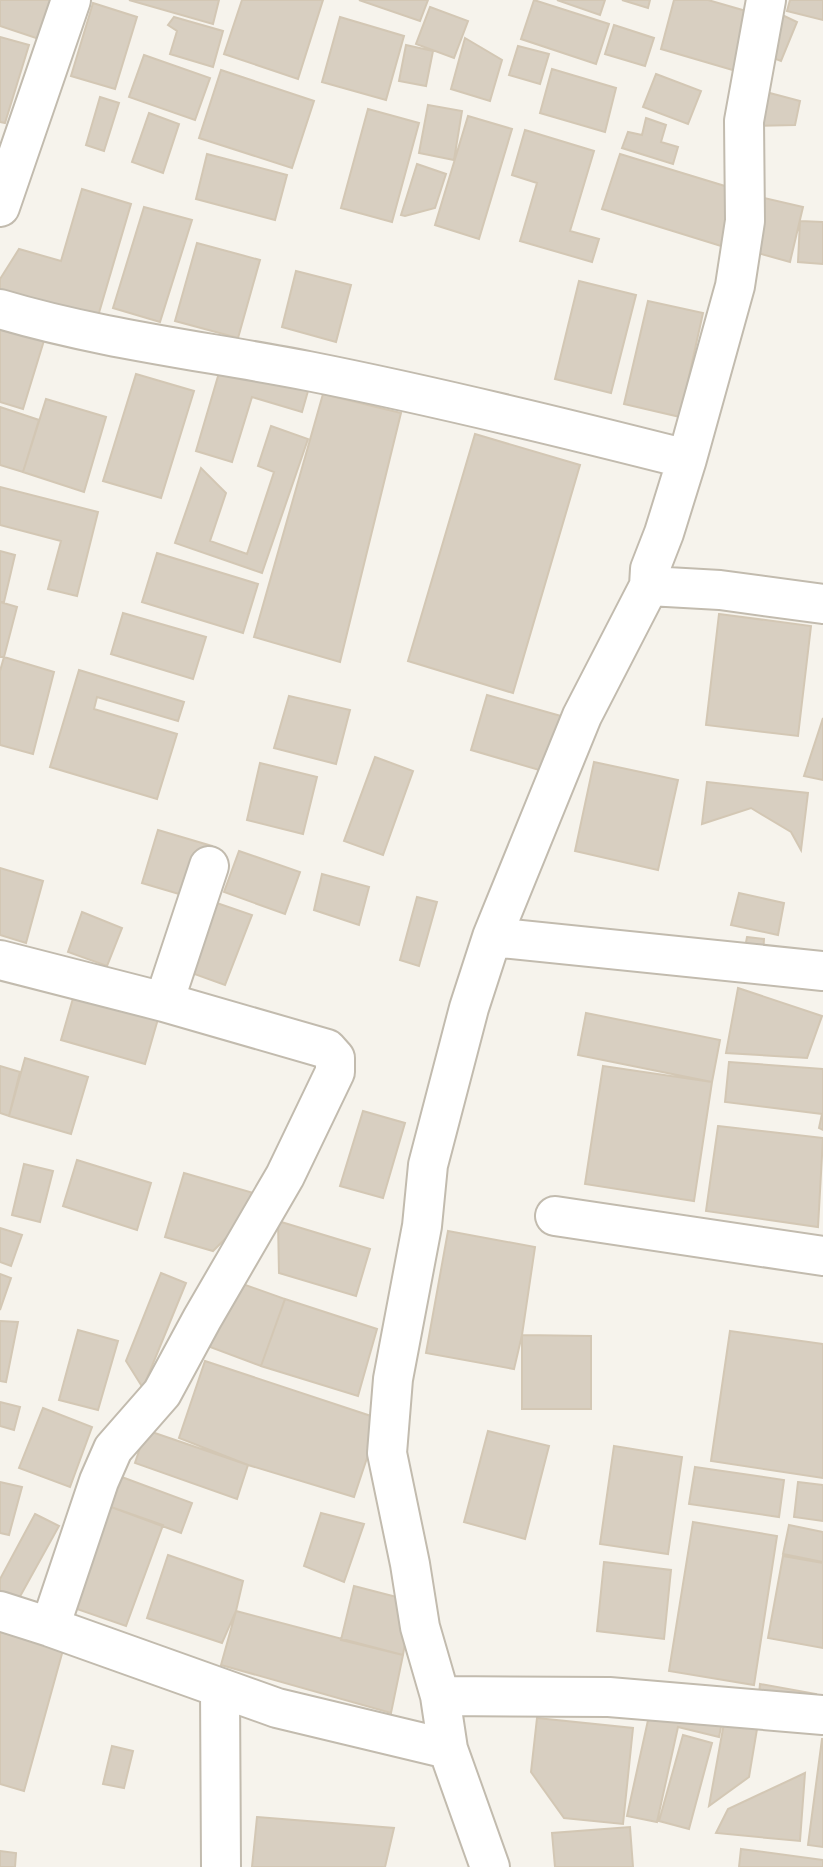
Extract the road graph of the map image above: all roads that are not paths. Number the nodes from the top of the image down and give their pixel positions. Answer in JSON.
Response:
{"nodes":[{"id":1,"x":71,"y":0,"type":"edge"},
{"id":2,"x":766,"y":0,"type":"edge"},
{"id":3,"x":0,"y":207,"type":"edge"},
{"id":4,"x":0,"y":309,"type":"edge"},
{"id":5,"x":687,"y":458,"type":"junction"},
{"id":6,"x":649,"y":586,"type":"junction"},
{"id":7,"x":823,"y":604,"type":"edge"},
{"id":8,"x":209,"y":866,"type":"dead end"},
{"id":9,"x":492,"y":937,"type":"junction"},
{"id":10,"x":0,"y":960,"type":"edge"},
{"id":11,"x":823,"y":971,"type":"edge"},
{"id":12,"x":164,"y":1002,"type":"junction"},
{"id":13,"x":555,"y":1216,"type":"dead end"},
{"id":14,"x":823,"y":1256,"type":"edge"},
{"id":15,"x":0,"y":1611,"type":"edge"},
{"id":16,"x":50,"y":1627,"type":"junction"},
{"id":17,"x":220,"y":1689,"type":"junction"},
{"id":18,"x":440,"y":1696,"type":"junction"},
{"id":19,"x":823,"y":1715,"type":"edge"},
{"id":20,"x":448,"y":1749,"type":"junction"},
{"id":21,"x":221,"y":1867,"type":"edge"},
{"id":22,"x":490,"y":1867,"type":"edge"}],
"edges":[{"from":1,"to":3,"type":"street"},
{"from":2,"to":5,"type":"street"},
{"from":4,"to":5,"type":"street"},
{"from":5,"to":6,"type":"street"},
{"from":6,"to":7,"type":"street"},
{"from":6,"to":9,"type":"street"},
{"from":8,"to":12,"type":"street"},
{"from":9,"to":11,"type":"street"},
{"from":9,"to":18,"type":"street"},
{"from":10,"to":12,"type":"street"},
{"from":12,"to":16,"type":"street"},
{"from":13,"to":14,"type":"street"},
{"from":15,"to":16,"type":"street"},
{"from":16,"to":17,"type":"street"},
{"from":17,"to":20,"type":"street"},
{"from":17,"to":21,"type":"street"},
{"from":18,"to":19,"type":"street"},
{"from":18,"to":20,"type":"street"},
{"from":20,"to":22,"type":"street"}]}
